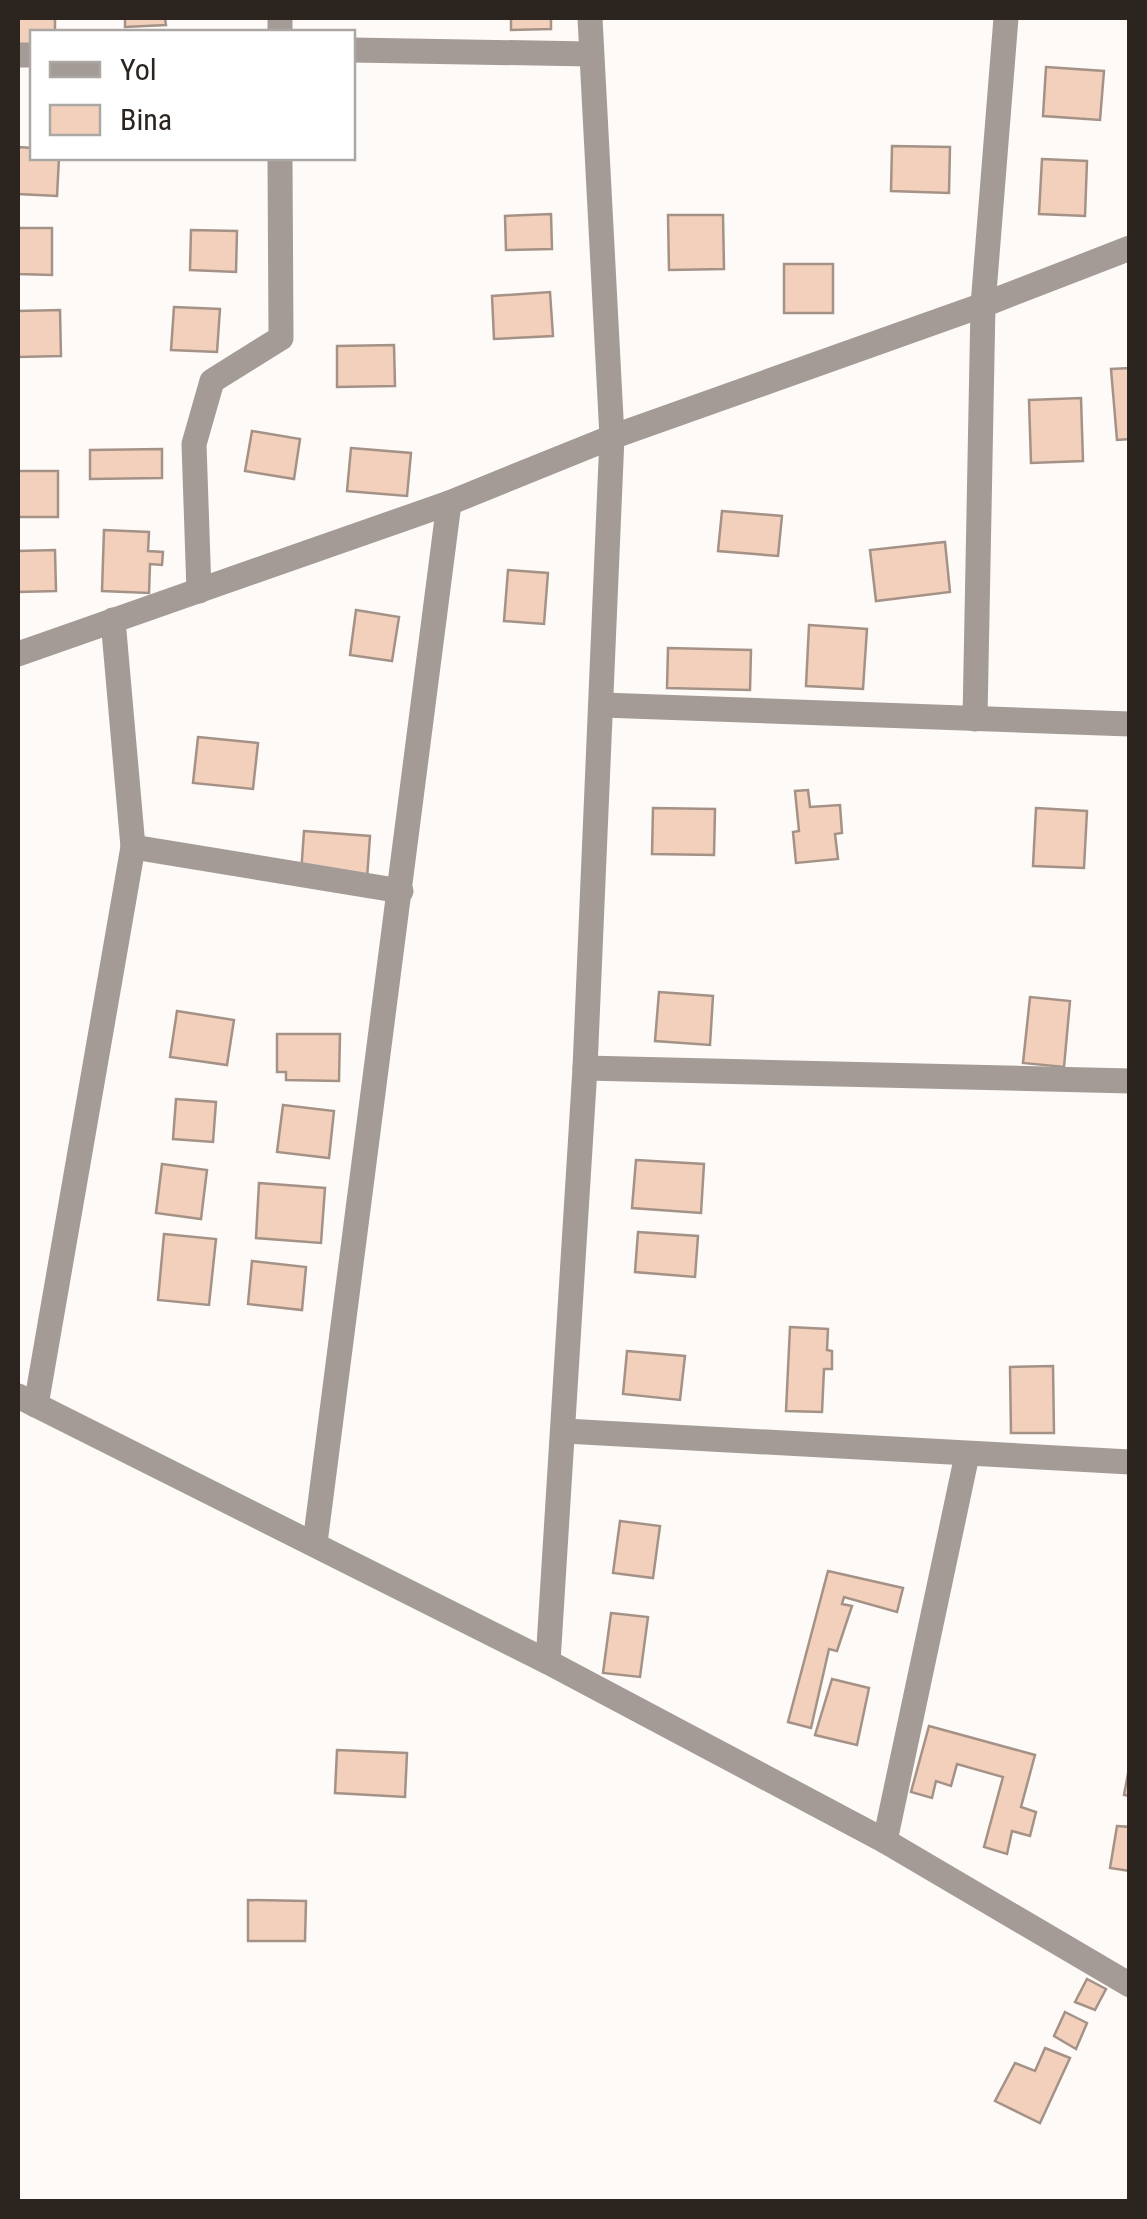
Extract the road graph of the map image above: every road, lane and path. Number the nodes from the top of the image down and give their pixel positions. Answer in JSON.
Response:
{"nodes":[{"id":1,"x":590,"y":18,"type":"edge"},
{"id":2,"x":1006,"y":18,"type":"edge"},
{"id":3,"x":355,"y":50,"type":"edge"},
{"id":4,"x":590,"y":54,"type":"junction"},
{"id":5,"x":280,"y":160,"type":"edge"},
{"id":6,"x":1130,"y":248,"type":"edge"},
{"id":7,"x":983,"y":305,"type":"junction"},
{"id":8,"x":612,"y":437,"type":"junction"},
{"id":9,"x":449,"y":503,"type":"junction"},
{"id":10,"x":199,"y":590,"type":"junction"},
{"id":11,"x":113,"y":620,"type":"junction"},
{"id":12,"x":18,"y":654,"type":"edge"},
{"id":13,"x":602,"y":705,"type":"junction"},
{"id":14,"x":975,"y":719,"type":"junction"},
{"id":15,"x":1130,"y":724,"type":"edge"},
{"id":16,"x":132,"y":847,"type":"junction"},
{"id":17,"x":401,"y":891,"type":"junction"},
{"id":18,"x":585,"y":1068,"type":"junction"},
{"id":19,"x":1130,"y":1081,"type":"edge"},
{"id":20,"x":26,"y":1400,"type":"edge"},
{"id":21,"x":565,"y":1431,"type":"junction"},
{"id":22,"x":967,"y":1455,"type":"junction"},
{"id":23,"x":1130,"y":1462,"type":"edge"},
{"id":24,"x":315,"y":1543,"type":"junction"},
{"id":25,"x":548,"y":1662,"type":"junction"},
{"id":26,"x":884,"y":1842,"type":"junction"},
{"id":27,"x":1130,"y":1985,"type":"edge"}],
"edges":[{"from":1,"to":4,"type":"street"},
{"from":2,"to":7,"type":"street"},
{"from":3,"to":4,"type":"street"},
{"from":4,"to":8,"type":"street"},
{"from":5,"to":10,"type":"street"},
{"from":6,"to":7,"type":"street"},
{"from":7,"to":8,"type":"street"},
{"from":7,"to":14,"type":"street"},
{"from":8,"to":9,"type":"street"},
{"from":8,"to":13,"type":"street"},
{"from":9,"to":10,"type":"street"},
{"from":9,"to":17,"type":"street"},
{"from":10,"to":11,"type":"street"},
{"from":11,"to":12,"type":"street"},
{"from":11,"to":16,"type":"street"},
{"from":13,"to":14,"type":"street"},
{"from":13,"to":18,"type":"street"},
{"from":14,"to":15,"type":"street"},
{"from":16,"to":17,"type":"street"},
{"from":16,"to":20,"type":"street"},
{"from":17,"to":24,"type":"street"},
{"from":18,"to":19,"type":"street"},
{"from":18,"to":21,"type":"street"},
{"from":20,"to":24,"type":"street"},
{"from":21,"to":22,"type":"street"},
{"from":21,"to":25,"type":"street"},
{"from":22,"to":23,"type":"street"},
{"from":22,"to":26,"type":"street"},
{"from":24,"to":25,"type":"street"},
{"from":25,"to":26,"type":"street"},
{"from":26,"to":27,"type":"street"}]}
